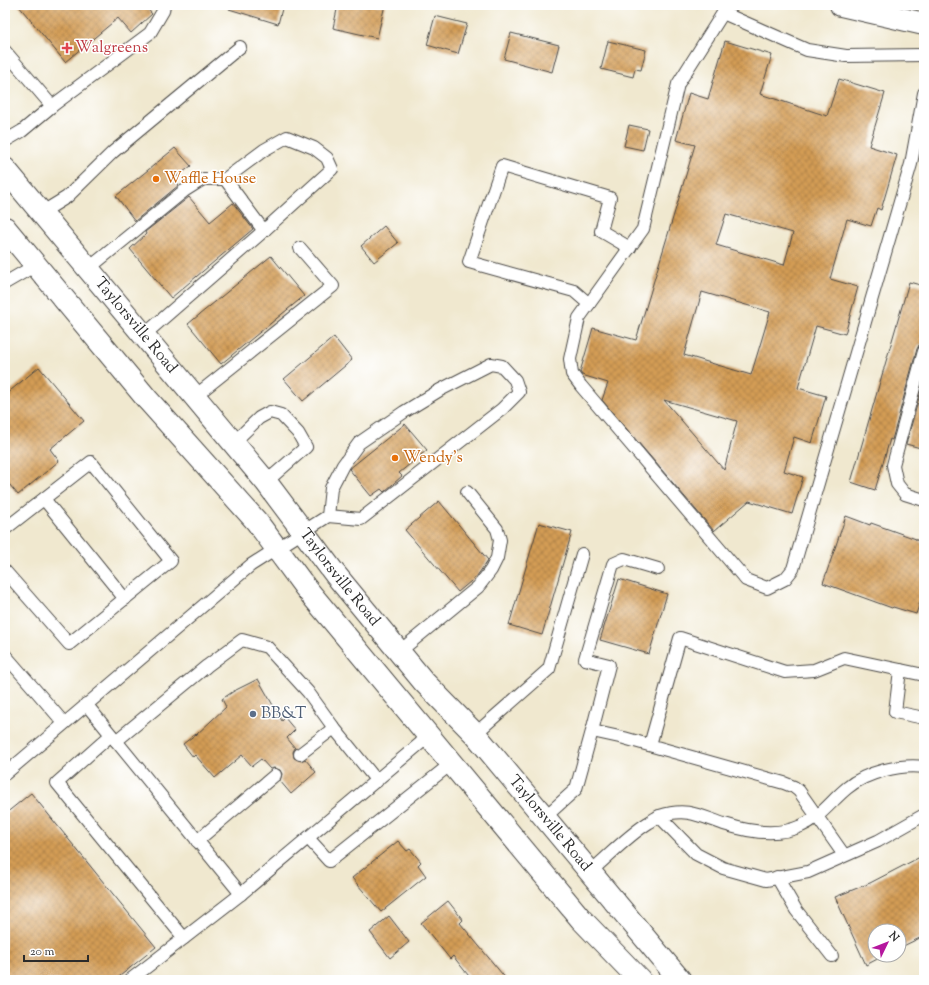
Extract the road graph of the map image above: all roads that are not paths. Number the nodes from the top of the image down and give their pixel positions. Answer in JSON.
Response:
{"nodes":[{"id":1,"x":164,"y":5,"type":"edge"},
{"id":2,"x":842,"y":5,"type":"edge"},
{"id":3,"x":724,"y":9,"type":"edge"},
{"id":4,"x":924,"y":24,"type":"edge"},
{"id":5,"x":240,"y":47,"type":"dead end"},
{"id":6,"x":5,"y":51,"type":"edge"},
{"id":7,"x":924,"y":55,"type":"edge"},
{"id":8,"x":924,"y":93,"type":"edge"},
{"id":9,"x":52,"y":106,"type":"junction"},
{"id":10,"x":5,"y":141,"type":"edge"},
{"id":11,"x":5,"y":169,"type":"edge"},
{"id":12,"x":225,"y":178,"type":"junction"},
{"id":13,"x":41,"y":213,"type":"junction"},
{"id":14,"x":5,"y":228,"type":"edge"},
{"id":15,"x":264,"y":231,"type":"junction"},
{"id":16,"x":300,"y":248,"type":"dead end"},
{"id":17,"x":630,"y":248,"type":"junction"},
{"id":18,"x":36,"y":265,"type":"junction"},
{"id":19,"x":88,"y":269,"type":"junction"},
{"id":20,"x":5,"y":283,"type":"edge"},
{"id":21,"x":589,"y":304,"type":"junction"},
{"id":22,"x":144,"y":335,"type":"junction"},
{"id":23,"x":924,"y":350,"type":"edge"},
{"id":24,"x":194,"y":397,"type":"junction"},
{"id":25,"x":233,"y":443,"type":"junction"},
{"id":26,"x":266,"y":482,"type":"junction"},
{"id":27,"x":467,"y":492,"type":"dead end"},
{"id":28,"x":44,"y":499,"type":"junction"},
{"id":29,"x":924,"y":500,"type":"edge"},
{"id":30,"x":328,"y":516,"type":"junction"},
{"id":31,"x":5,"y":529,"type":"edge"},
{"id":32,"x":303,"y":533,"type":"junction"},
{"id":33,"x":277,"y":549,"type":"junction"},
{"id":34,"x":582,"y":554,"type":"dead end"},
{"id":35,"x":658,"y":569,"type":"dead end"},
{"id":36,"x":5,"y":571,"type":"edge"},
{"id":37,"x":125,"y":599,"type":"junction"},
{"id":38,"x":400,"y":651,"type":"junction"},
{"id":39,"x":5,"y":655,"type":"edge"},
{"id":40,"x":900,"y":670,"type":"junction"},
{"id":41,"x":924,"y":675,"type":"edge"},
{"id":42,"x":86,"y":704,"type":"junction"},
{"id":43,"x":924,"y":718,"type":"edge"},
{"id":44,"x":64,"y":723,"type":"junction"},
{"id":45,"x":334,"y":728,"type":"junction"},
{"id":46,"x":592,"y":731,"type":"junction"},
{"id":47,"x":475,"y":734,"type":"junction"},
{"id":48,"x":429,"y":736,"type":"junction"},
{"id":49,"x":114,"y":738,"type":"junction"},
{"id":50,"x":650,"y":745,"type":"junction"},
{"id":51,"x":300,"y":754,"type":"dead end"},
{"id":52,"x":452,"y":763,"type":"junction"},
{"id":53,"x":924,"y":767,"type":"edge"},
{"id":54,"x":5,"y":774,"type":"edge"},
{"id":55,"x":275,"y":775,"type":"dead end"},
{"id":56,"x":377,"y":781,"type":"junction"},
{"id":57,"x":659,"y":816,"type":"junction"},
{"id":58,"x":924,"y":816,"type":"edge"},
{"id":59,"x":545,"y":817,"type":"junction"},
{"id":60,"x":817,"y":818,"type":"junction"},
{"id":61,"x":308,"y":838,"type":"junction"},
{"id":62,"x":197,"y":841,"type":"junction"},
{"id":63,"x":844,"y":855,"type":"junction"},
{"id":64,"x":590,"y":872,"type":"junction"},
{"id":65,"x":777,"y":878,"type":"junction"},
{"id":66,"x":241,"y":894,"type":"junction"},
{"id":67,"x":184,"y":938,"type":"junction"},
{"id":68,"x":832,"y":956,"type":"dead end"},
{"id":69,"x":130,"y":980,"type":"edge"},
{"id":70,"x":640,"y":980,"type":"edge"},
{"id":71,"x":680,"y":980,"type":"edge"}],
"edges":[{"from":1,"to":9,"type":"lane"},
{"from":2,"to":4,"type":"main road"},
{"from":3,"to":7,"type":"lane"},
{"from":3,"to":17,"type":"lane"},
{"from":5,"to":13,"type":"lane"},
{"from":6,"to":9,"type":"lane"},
{"from":8,"to":21,"type":"lane"},
{"from":9,"to":10,"type":"lane"},
{"from":11,"to":13,"type":"main road","name":"Taylorsville Road"},
{"from":12,"to":15,"type":"lane"},
{"from":12,"to":15,"type":"lane"},
{"from":12,"to":19,"type":"lane"},
{"from":13,"to":19,"type":"main road","name":"Taylorsville Road"},
{"from":14,"to":18,"type":"main road","name":"Taylorsville Road"},
{"from":15,"to":22,"type":"lane"},
{"from":16,"to":24,"type":"lane"},
{"from":17,"to":21,"type":"lane"},
{"from":17,"to":21,"type":"lane"},
{"from":18,"to":20,"type":"lane"},
{"from":18,"to":33,"type":"main road","name":"Taylorsville Road"},
{"from":19,"to":22,"type":"main road","name":"Taylorsville Road"},
{"from":22,"to":24,"type":"main road","name":"Taylorsville Road"},
{"from":23,"to":29,"type":"lane"},
{"from":24,"to":25,"type":"main road","name":"Taylorsville Road"},
{"from":25,"to":26,"type":"main road","name":"Taylorsville Road"},
{"from":25,"to":26,"type":"lane"},
{"from":26,"to":32,"type":"main road","name":"Taylorsville Road"},
{"from":27,"to":38,"type":"lane"},
{"from":28,"to":31,"type":"lane"},
{"from":28,"to":37,"type":"lane"},
{"from":28,"to":37,"type":"lane"},
{"from":30,"to":30,"type":"lane"},
{"from":30,"to":32,"type":"lane"},
{"from":32,"to":33,"type":"lane"},
{"from":32,"to":38,"type":"main road","name":"Taylorsville Road"},
{"from":33,"to":42,"type":"lane"},
{"from":33,"to":48,"type":"main road","name":"Taylorsville Road"},
{"from":34,"to":47,"type":"lane"},
{"from":35,"to":46,"type":"lane"},
{"from":36,"to":37,"type":"lane"},
{"from":38,"to":47,"type":"main road","name":"Taylorsville Road"},
{"from":39,"to":44,"type":"lane"},
{"from":40,"to":41,"type":"lane"},
{"from":40,"to":43,"type":"lane"},
{"from":40,"to":50,"type":"lane"},
{"from":42,"to":44,"type":"lane"},
{"from":42,"to":49,"type":"lane"},
{"from":44,"to":54,"type":"lane"},
{"from":45,"to":49,"type":"lane"},
{"from":45,"to":51,"type":"lane"},
{"from":45,"to":56,"type":"lane"},
{"from":46,"to":50,"type":"lane"},
{"from":46,"to":59,"type":"lane"},
{"from":47,"to":59,"type":"main road","name":"Taylorsville Road"},
{"from":48,"to":52,"type":"main road","name":"Taylorsville Road"},
{"from":48,"to":56,"type":"lane"},
{"from":49,"to":62,"type":"lane"},
{"from":49,"to":67,"type":"lane"},
{"from":50,"to":60,"type":"lane"},
{"from":52,"to":61,"type":"lane"},
{"from":52,"to":70,"type":"main road","name":"Taylorsville Road"},
{"from":53,"to":60,"type":"lane"},
{"from":55,"to":62,"type":"lane"},
{"from":56,"to":61,"type":"lane"},
{"from":57,"to":60,"type":"lane"},
{"from":57,"to":64,"type":"lane"},
{"from":57,"to":65,"type":"lane"},
{"from":58,"to":63,"type":"lane"},
{"from":59,"to":64,"type":"main road","name":"Taylorsville Road"},
{"from":60,"to":63,"type":"lane"},
{"from":61,"to":66,"type":"lane"},
{"from":62,"to":66,"type":"lane"},
{"from":63,"to":65,"type":"lane"},
{"from":64,"to":71,"type":"main road","name":"Taylorsville Road"},
{"from":65,"to":68,"type":"lane"},
{"from":66,"to":67,"type":"lane"},
{"from":67,"to":69,"type":"lane"}]}
